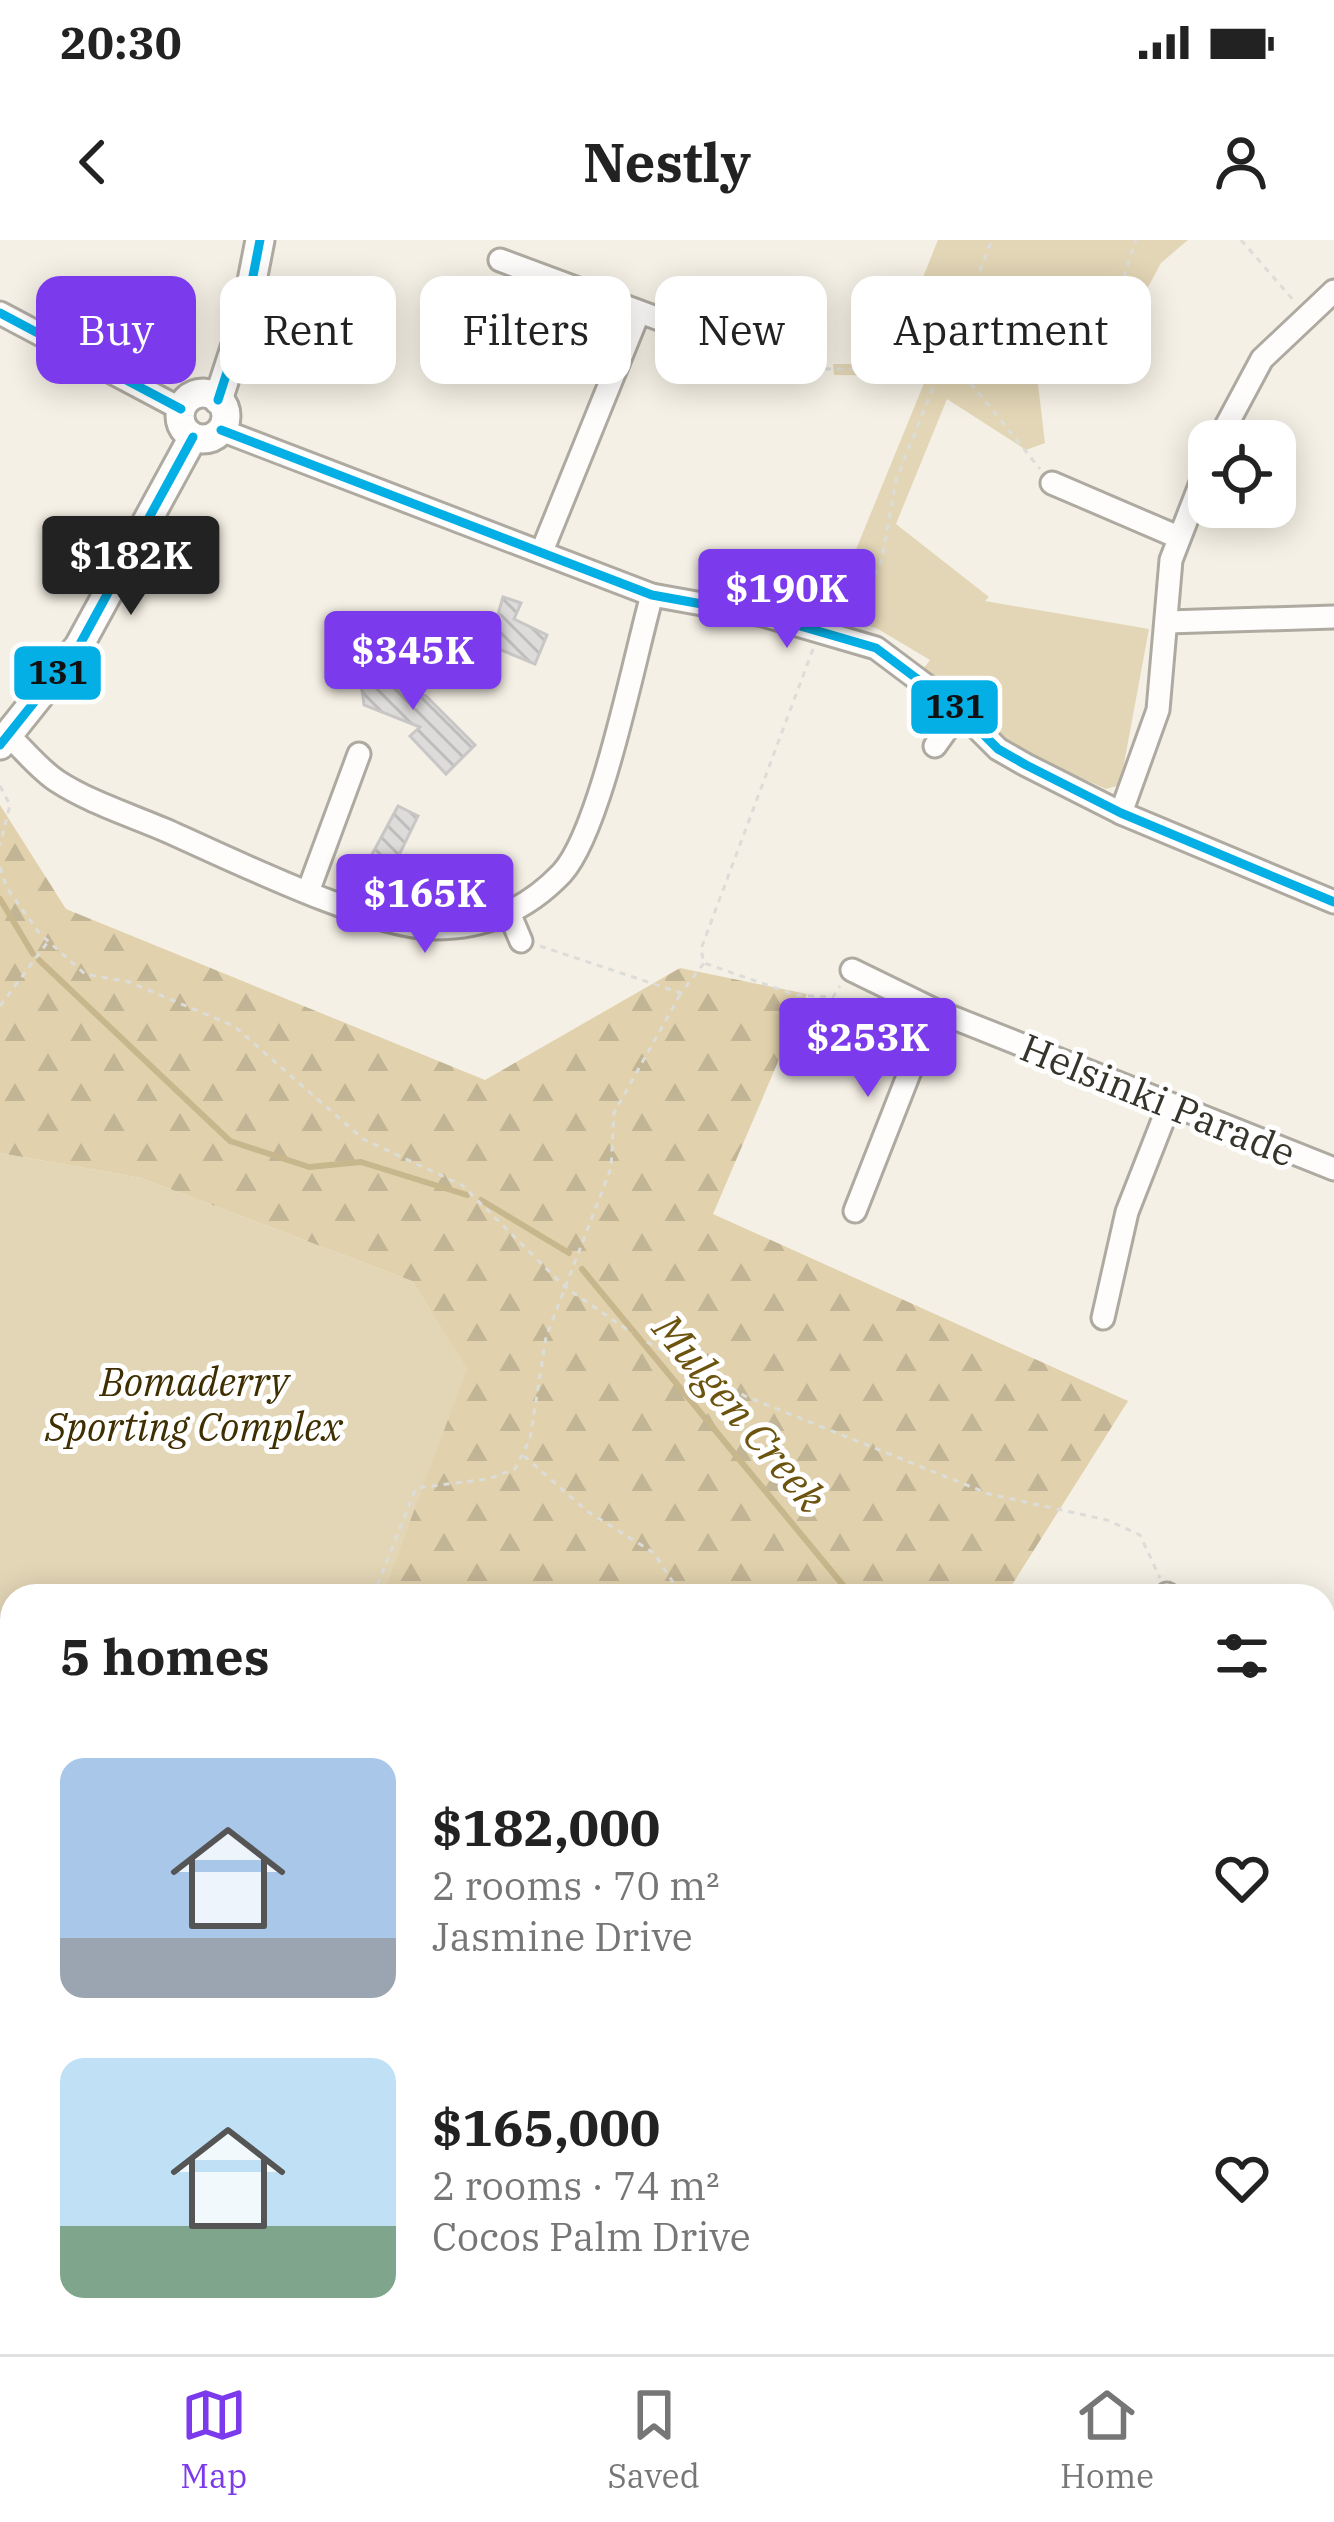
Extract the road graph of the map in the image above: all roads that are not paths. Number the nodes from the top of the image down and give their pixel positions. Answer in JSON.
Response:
{"nodes":[{"id":1,"x":260,"y":240,"type":"edge"},
{"id":2,"x":500,"y":260,"type":"dead end"},
{"id":3,"x":1334,"y":291,"type":"edge"},
{"id":4,"x":639,"y":312,"type":"junction"},
{"id":5,"x":0,"y":313,"type":"edge"},
{"id":6,"x":655,"y":318,"type":"edge"},
{"id":7,"x":218,"y":400,"type":"junction"},
{"id":8,"x":181,"y":409,"type":"junction"},
{"id":9,"x":1229,"y":420,"type":"edge"},
{"id":10,"x":221,"y":430,"type":"junction"},
{"id":11,"x":193,"y":437,"type":"junction"},
{"id":12,"x":1052,"y":483,"type":"road end"},
{"id":13,"x":1188,"y":513,"type":"edge"},
{"id":14,"x":1178,"y":537,"type":"junction"},
{"id":15,"x":542,"y":550,"type":"junction"},
{"id":16,"x":652,"y":595,"type":"junction"},
{"id":17,"x":1334,"y":617,"type":"edge"},
{"id":18,"x":1167,"y":622,"type":"junction"},
{"id":19,"x":960,"y":711,"type":"junction"},
{"id":20,"x":5,"y":741,"type":"edge"},
{"id":21,"x":934,"y":746,"type":"dead end"},
{"id":22,"x":359,"y":754,"type":"dead end"},
{"id":23,"x":1121,"y":814,"type":"junction"},
{"id":24,"x":309,"y":890,"type":"junction"},
{"id":25,"x":1334,"y":902,"type":"edge"},
{"id":26,"x":510,"y":915,"type":"junction"},
{"id":27,"x":521,"y":941,"type":"road end"},
{"id":28,"x":852,"y":970,"type":"road end"},
{"id":29,"x":934,"y":1010,"type":"junction"},
{"id":30,"x":1169,"y":1105,"type":"junction"},
{"id":31,"x":1334,"y":1169,"type":"edge"},
{"id":32,"x":856,"y":1211,"type":"dead end"},
{"id":33,"x":1103,"y":1318,"type":"dead end"}],
"edges":[{"from":1,"to":7,"type":"street"},
{"from":2,"to":4,"type":"street"},
{"from":3,"to":9,"type":"street"},
{"from":4,"to":6,"type":"street"},
{"from":4,"to":15,"type":"street"},
{"from":5,"to":8,"type":"street"},
{"from":7,"to":8,"type":"street"},
{"from":7,"to":10,"type":"street"},
{"from":8,"to":11,"type":"street"},
{"from":10,"to":11,"type":"street"},
{"from":10,"to":15,"type":"street"},
{"from":11,"to":20,"type":"street"},
{"from":12,"to":14,"type":"street"},
{"from":13,"to":14,"type":"street"},
{"from":14,"to":18,"type":"street"},
{"from":15,"to":16,"type":"street"},
{"from":16,"to":19,"type":"street"},
{"from":16,"to":26,"type":"street"},
{"from":17,"to":18,"type":"street"},
{"from":18,"to":23,"type":"street"},
{"from":19,"to":21,"type":"street"},
{"from":19,"to":23,"type":"street"},
{"from":20,"to":24,"type":"street"},
{"from":22,"to":24,"type":"street"},
{"from":23,"to":25,"type":"street"},
{"from":24,"to":26,"type":"street"},
{"from":26,"to":27,"type":"street"},
{"from":28,"to":29,"type":"street","name":"Helsinki Parade"},
{"from":29,"to":30,"type":"street","name":"Helsinki Parade"},
{"from":29,"to":32,"type":"street"},
{"from":30,"to":31,"type":"street","name":"Helsinki Parade"},
{"from":30,"to":33,"type":"street"}]}
